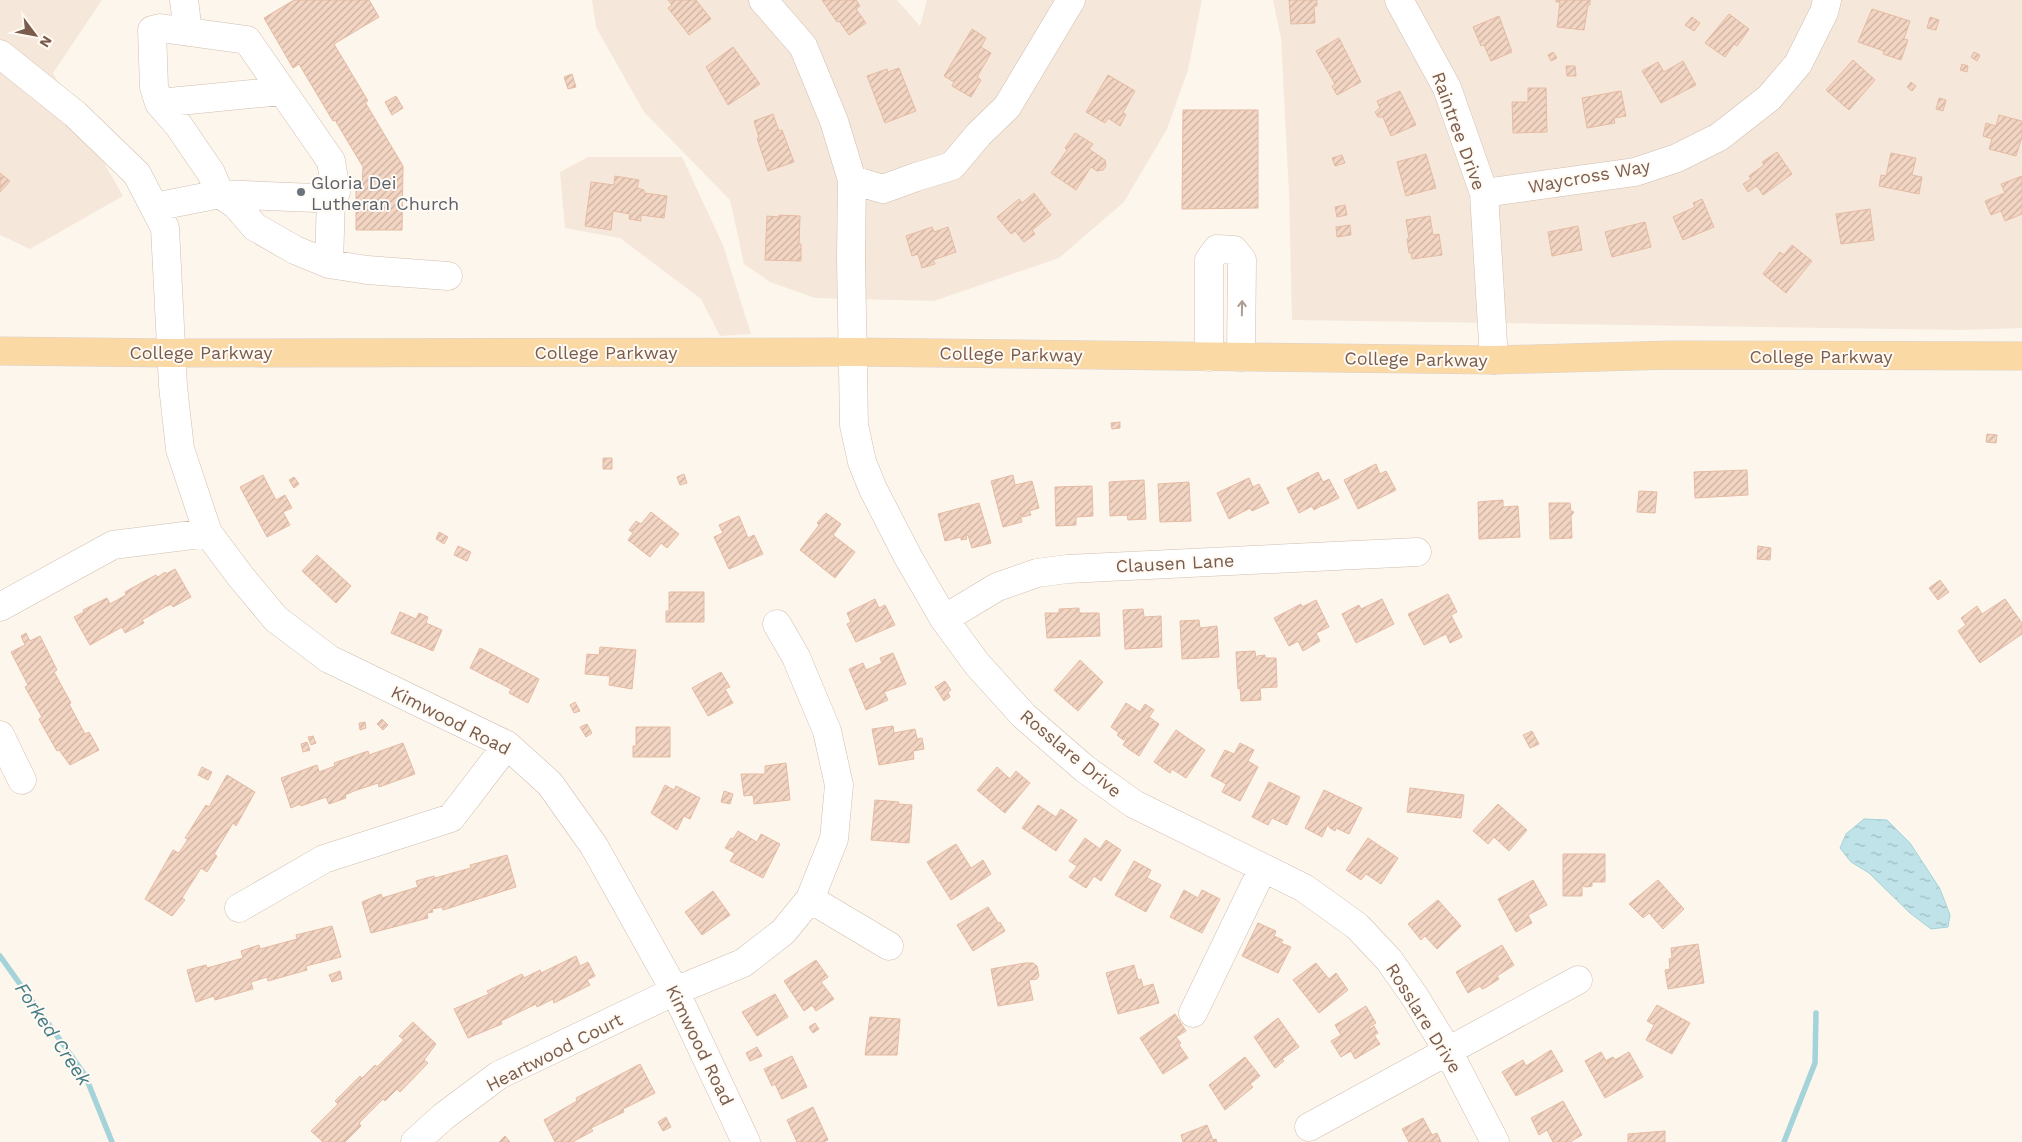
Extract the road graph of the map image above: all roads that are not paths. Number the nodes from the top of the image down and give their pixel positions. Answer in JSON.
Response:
{"nodes":[{"id":1,"x":184,"y":0,"type":"edge"},
{"id":2,"x":763,"y":0,"type":"edge"},
{"id":3,"x":1071,"y":0,"type":"edge"},
{"id":4,"x":1399,"y":0,"type":"edge"},
{"id":5,"x":1827,"y":0,"type":"edge"},
{"id":6,"x":188,"y":32,"type":"junction"},
{"id":7,"x":0,"y":54,"type":"edge"},
{"id":8,"x":282,"y":91,"type":"junction"},
{"id":9,"x":159,"y":103,"type":"junction"},
{"id":10,"x":852,"y":180,"type":"junction"},
{"id":11,"x":1484,"y":193,"type":"junction"},
{"id":12,"x":220,"y":194,"type":"junction"},
{"id":13,"x":332,"y":197,"type":"junction"},
{"id":14,"x":154,"y":207,"type":"junction"},
{"id":15,"x":329,"y":264,"type":"junction"},
{"id":16,"x":448,"y":276,"type":"dead end"},
{"id":17,"x":0,"y":351,"type":"edge"},
{"id":18,"x":853,"y":352,"type":"junction"},
{"id":19,"x":171,"y":353,"type":"junction"},
{"id":20,"x":2022,"y":356,"type":"edge"},
{"id":21,"x":1209,"y":357,"type":"junction"},
{"id":22,"x":1241,"y":357,"type":"junction"},
{"id":23,"x":1494,"y":360,"type":"junction"},
{"id":24,"x":208,"y":533,"type":"junction"},
{"id":25,"x":1418,"y":552,"type":"dead end"},
{"id":26,"x":0,"y":606,"type":"edge"},
{"id":27,"x":944,"y":619,"type":"junction"},
{"id":28,"x":777,"y":624,"type":"dead end"},
{"id":29,"x":0,"y":736,"type":"edge"},
{"id":30,"x":507,"y":746,"type":"junction"},
{"id":31,"x":22,"y":780,"type":"dead end"},
{"id":32,"x":1263,"y":868,"type":"junction"},
{"id":33,"x":810,"y":899,"type":"junction"},
{"id":34,"x":239,"y":908,"type":"dead end"},
{"id":35,"x":889,"y":946,"type":"dead end"},
{"id":36,"x":1578,"y":980,"type":"dead end"},
{"id":37,"x":676,"y":991,"type":"junction"},
{"id":38,"x":1192,"y":1013,"type":"dead end"},
{"id":39,"x":1448,"y":1052,"type":"junction"},
{"id":40,"x":1308,"y":1128,"type":"dead end"},
{"id":41,"x":415,"y":1142,"type":"edge"},
{"id":42,"x":746,"y":1142,"type":"edge"},
{"id":43,"x":1495,"y":1142,"type":"edge"}],
"edges":[{"from":1,"to":6,"type":"street"},
{"from":2,"to":10,"type":"street","name":"Rosslare Drive"},
{"from":3,"to":10,"type":"street"},
{"from":4,"to":11,"type":"street","name":"Raintree Drive"},
{"from":5,"to":11,"type":"street","name":"Waycross Way"},
{"from":6,"to":8,"type":"street"},
{"from":6,"to":9,"type":"street"},
{"from":7,"to":14,"type":"street","name":"Kimwood Road"},
{"from":8,"to":9,"type":"street"},
{"from":8,"to":13,"type":"street"},
{"from":9,"to":12,"type":"street"},
{"from":10,"to":18,"type":"street","name":"Rosslare Drive"},
{"from":11,"to":23,"type":"street","name":"Raintree Drive"},
{"from":12,"to":13,"type":"street"},
{"from":12,"to":14,"type":"street"},
{"from":12,"to":15,"type":"street"},
{"from":13,"to":15,"type":"street"},
{"from":14,"to":19,"type":"street","name":"Kimwood Road"},
{"from":15,"to":16,"type":"street"},
{"from":17,"to":19,"type":"main road","name":"College Parkway"},
{"from":18,"to":19,"type":"main road","name":"College Parkway"},
{"from":18,"to":21,"type":"main road","name":"College Parkway"},
{"from":18,"to":27,"type":"street","name":"Rosslare Drive"},
{"from":19,"to":24,"type":"street","name":"Kimwood Road"},
{"from":20,"to":23,"type":"main road","name":"College Parkway"},
{"from":21,"to":22,"type":"main road","name":"College Parkway"},
{"from":22,"to":21,"type":"street","one_way":true},
{"from":22,"to":23,"type":"main road","name":"College Parkway"},
{"from":24,"to":26,"type":"street"},
{"from":24,"to":30,"type":"street","name":"Kimwood Road"},
{"from":25,"to":27,"type":"street","name":"Clausen Lane"},
{"from":27,"to":32,"type":"street","name":"Rosslare Drive"},
{"from":28,"to":33,"type":"street","name":"Heartwood Court"},
{"from":29,"to":31,"type":"street"},
{"from":30,"to":34,"type":"street"},
{"from":30,"to":37,"type":"street","name":"Kimwood Road"},
{"from":32,"to":38,"type":"street"},
{"from":32,"to":39,"type":"street","name":"Rosslare Drive"},
{"from":33,"to":35,"type":"street"},
{"from":33,"to":37,"type":"street","name":"Heartwood Court"},
{"from":36,"to":39,"type":"street"},
{"from":37,"to":41,"type":"street","name":"Heartwood Court"},
{"from":37,"to":42,"type":"street","name":"Kimwood Road"},
{"from":39,"to":40,"type":"street"},
{"from":39,"to":43,"type":"street","name":"Rosslare Drive"}]}
